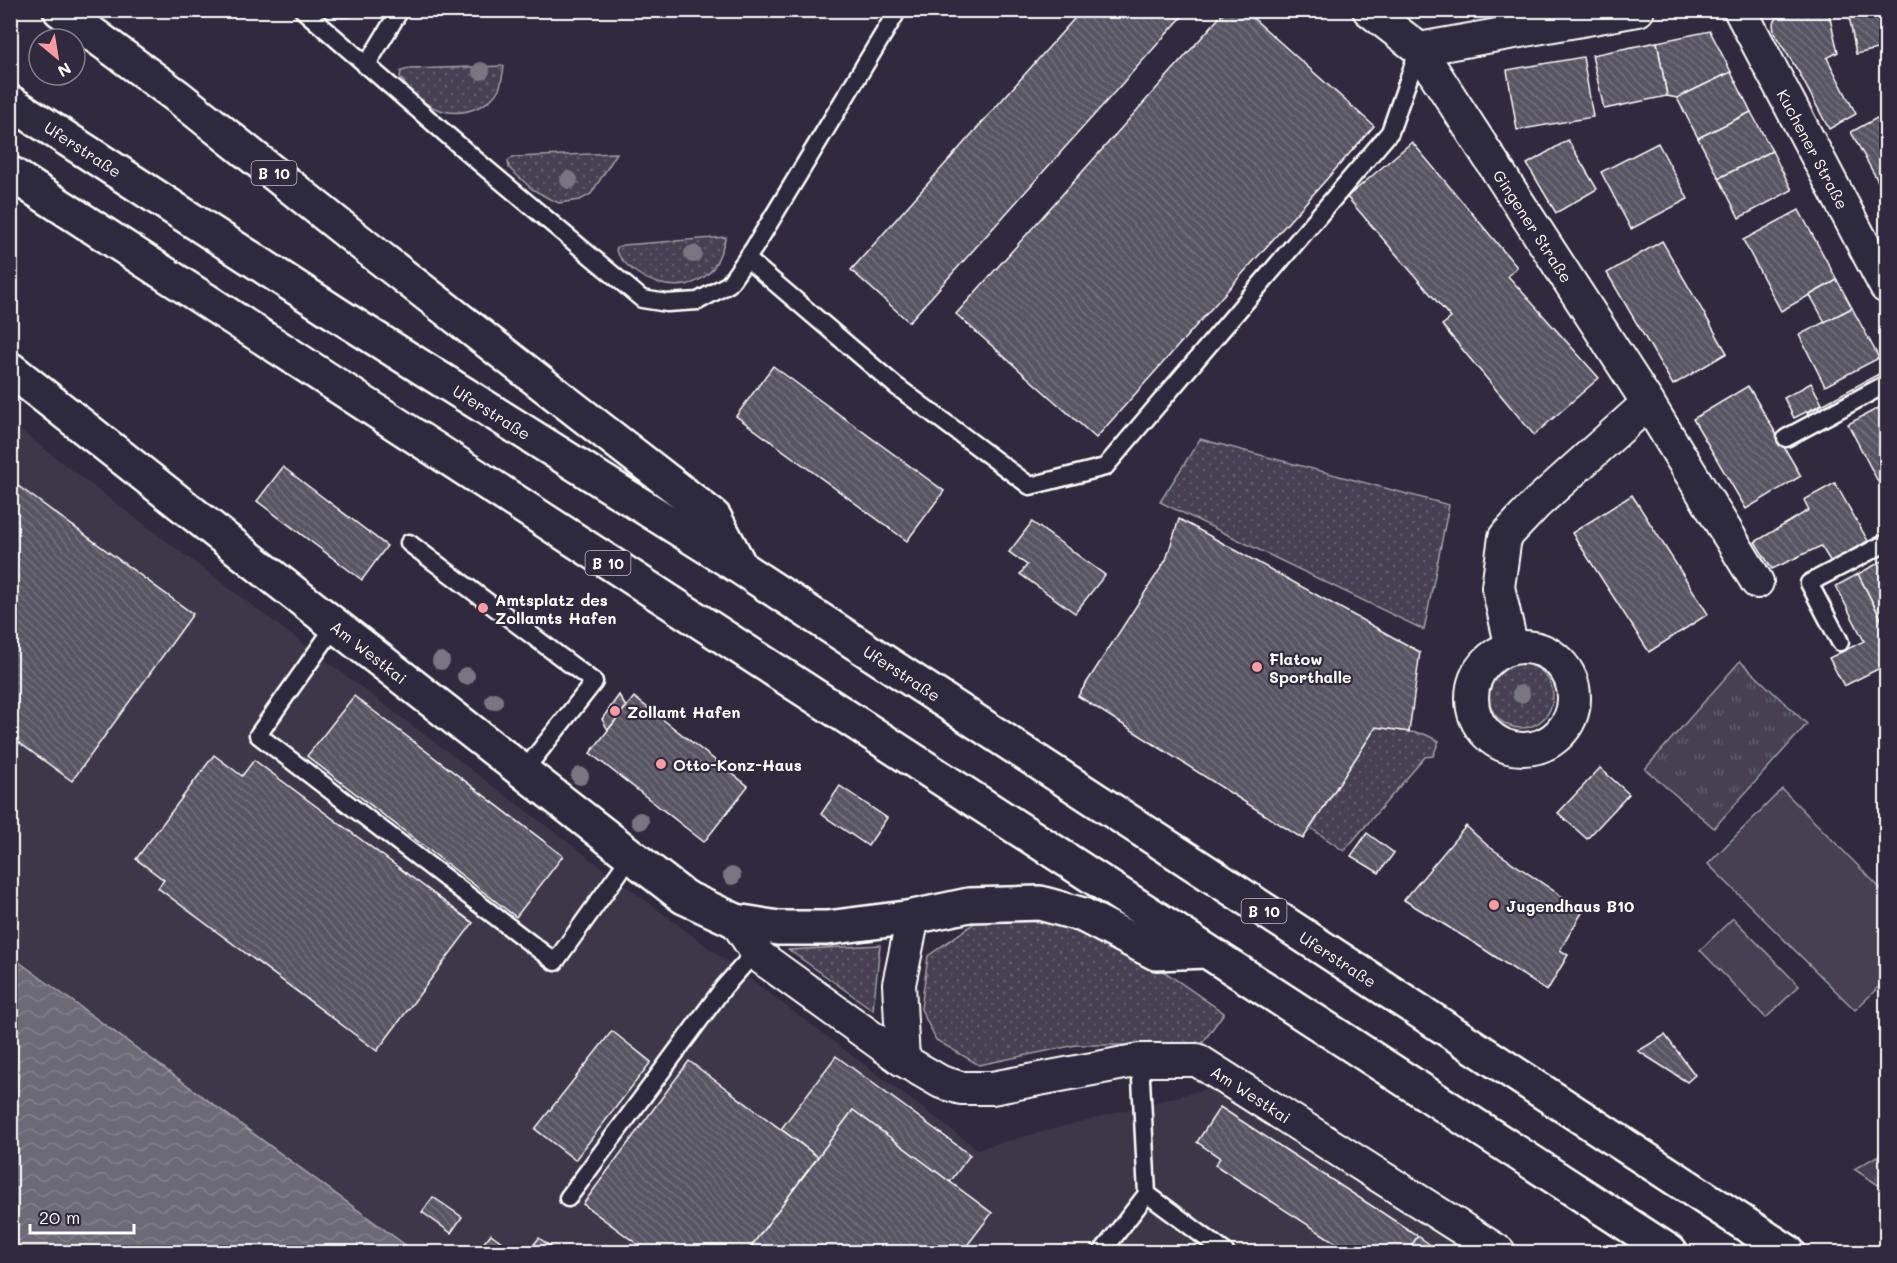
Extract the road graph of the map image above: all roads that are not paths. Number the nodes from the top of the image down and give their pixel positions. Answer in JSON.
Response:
{"nodes":[{"id":1,"x":60,"y":10,"type":"edge"},
{"id":2,"x":303,"y":10,"type":"edge"},
{"id":3,"x":400,"y":10,"type":"edge"},
{"id":4,"x":898,"y":10,"type":"edge"},
{"id":5,"x":1369,"y":10,"type":"edge"},
{"id":6,"x":1638,"y":10,"type":"edge"},
{"id":7,"x":1740,"y":10,"type":"edge"},
{"id":8,"x":1419,"y":49,"type":"junction"},
{"id":9,"x":366,"y":66,"type":"junction"},
{"id":10,"x":10,"y":102,"type":"edge"},
{"id":11,"x":10,"y":173,"type":"edge"},
{"id":12,"x":747,"y":259,"type":"junction"},
{"id":13,"x":1885,"y":282,"type":"edge"},
{"id":14,"x":10,"y":369,"type":"edge"},
{"id":15,"x":1887,"y":384,"type":"edge"},
{"id":16,"x":1648,"y":403,"type":"junction"},
{"id":17,"x":1786,"y":438,"type":"dead end"},
{"id":18,"x":409,"y":543,"type":"dead end"},
{"id":19,"x":1887,"y":543,"type":"edge"},
{"id":20,"x":741,"y":568,"type":"junction"},
{"id":21,"x":1757,"y":582,"type":"dead end"},
{"id":22,"x":335,"y":626,"type":"junction"},
{"id":23,"x":1840,"y":642,"type":"dead end"},
{"id":24,"x":1512,"y":648,"type":"dead end"},
{"id":25,"x":523,"y":772,"type":"junction"},
{"id":26,"x":631,"y":856,"type":"junction"},
{"id":27,"x":913,"y":917,"type":"junction"},
{"id":28,"x":736,"y":921,"type":"junction"},
{"id":29,"x":756,"y":951,"type":"junction"},
{"id":30,"x":1206,"y":951,"type":"junction"},
{"id":31,"x":903,"y":1060,"type":"junction"},
{"id":32,"x":1140,"y":1060,"type":"junction"},
{"id":33,"x":1147,"y":1194,"type":"junction"},
{"id":34,"x":568,"y":1198,"type":"dead end"},
{"id":35,"x":1102,"y":1252,"type":"edge"},
{"id":36,"x":1225,"y":1252,"type":"edge"},
{"id":37,"x":1499,"y":1252,"type":"edge"},
{"id":38,"x":1670,"y":1252,"type":"edge"},
{"id":39,"x":1788,"y":1252,"type":"edge"}],
"edges":[{"from":1,"to":20,"type":"main road","number":"B 10"},
{"from":2,"to":9,"type":"lane"},
{"from":3,"to":9,"type":"lane"},
{"from":4,"to":12,"type":"lane"},
{"from":5,"to":8,"type":"street","name":"Gingener Straße"},
{"from":6,"to":8,"type":"street"},
{"from":7,"to":13,"type":"street","name":"Kuchener Straße"},
{"from":8,"to":12,"type":"lane"},
{"from":8,"to":16,"type":"street","name":"Gingener Straße"},
{"from":9,"to":12,"type":"lane"},
{"from":10,"to":20,"type":"main road","name":"Uferstraße","number":"B 10"},
{"from":11,"to":30,"type":"main road","number":"B 10"},
{"from":14,"to":22,"type":"main road","name":"Am Westkai"},
{"from":15,"to":17,"type":"lane"},
{"from":16,"to":21,"type":"street","name":"Gingener Straße"},
{"from":16,"to":24,"type":"street"},
{"from":18,"to":25,"type":"lane"},
{"from":19,"to":23,"type":"lane"},
{"from":20,"to":39,"type":"main road","name":"Uferstraße","number":"B 10"},
{"from":22,"to":25,"type":"main road","name":"Am Westkai"},
{"from":22,"to":26,"type":"lane"},
{"from":25,"to":26,"type":"main road","name":"Am Westkai"},
{"from":26,"to":28,"type":"main road","name":"Am Westkai"},
{"from":27,"to":28,"type":"main road","name":"Am Westkai"},
{"from":27,"to":30,"type":"main road","name":"Am Westkai"},
{"from":27,"to":31,"type":"street"},
{"from":28,"to":29,"type":"street","name":"Am Westkai"},
{"from":29,"to":31,"type":"street","name":"Am Westkai"},
{"from":29,"to":34,"type":"lane"},
{"from":30,"to":38,"type":"main road","number":"B 10"},
{"from":31,"to":32,"type":"street","name":"Am Westkai"},
{"from":32,"to":33,"type":"lane"},
{"from":32,"to":37,"type":"street","name":"Am Westkai"},
{"from":33,"to":35,"type":"lane"},
{"from":33,"to":36,"type":"lane"}]}
